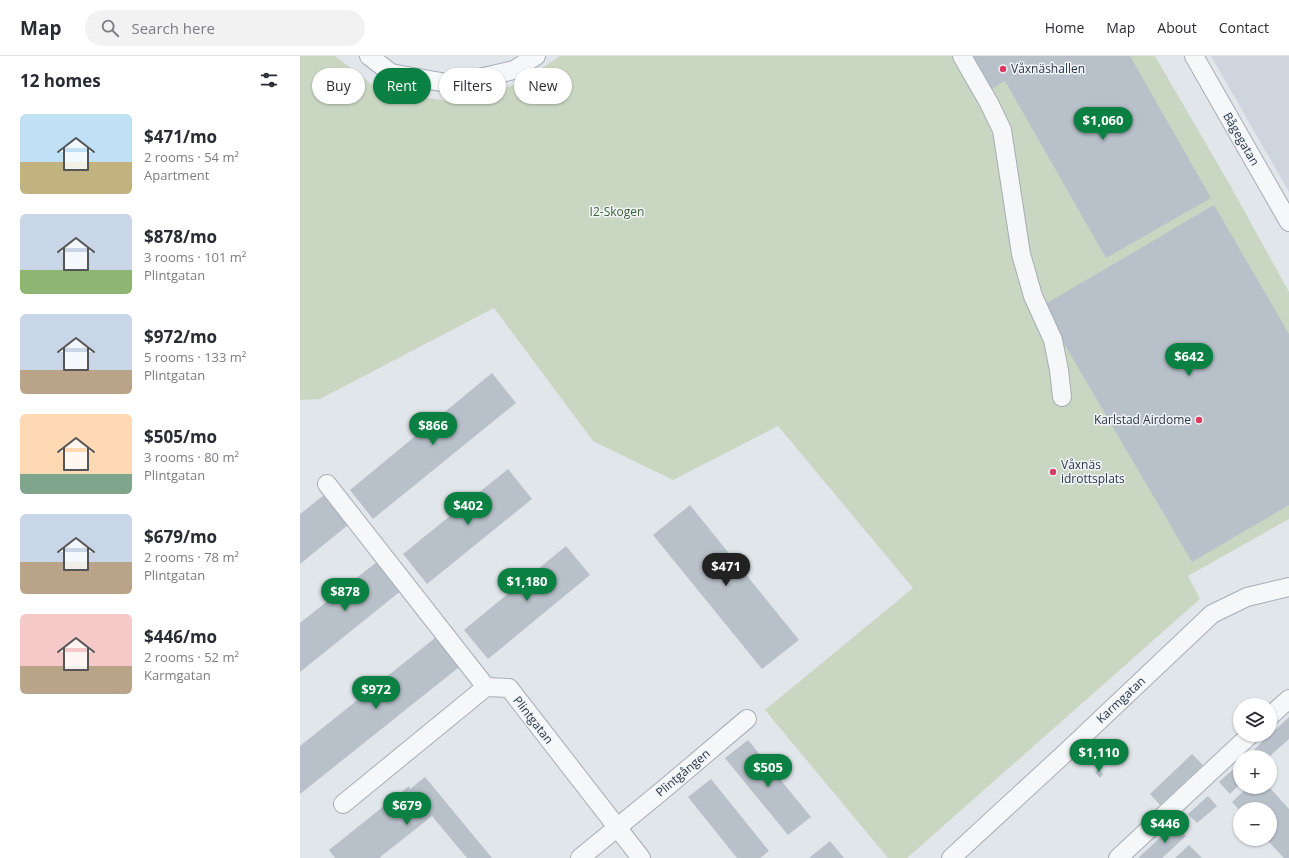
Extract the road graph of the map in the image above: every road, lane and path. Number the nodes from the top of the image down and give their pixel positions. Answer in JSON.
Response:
{"nodes":[{"id":1,"x":369,"y":56,"type":"edge"},
{"id":2,"x":536,"y":56,"type":"edge"},
{"id":3,"x":962,"y":56,"type":"edge"},
{"id":4,"x":1194,"y":56,"type":"edge"},
{"id":5,"x":1289,"y":222,"type":"edge"},
{"id":6,"x":1062,"y":397,"type":"dead end"},
{"id":7,"x":327,"y":484,"type":"dead end"},
{"id":8,"x":1289,"y":587,"type":"edge"},
{"id":9,"x":486,"y":687,"type":"junction"},
{"id":10,"x":1289,"y":698,"type":"edge"},
{"id":11,"x":1277,"y":709,"type":"edge"},
{"id":12,"x":747,"y":718,"type":"dead end"},
{"id":13,"x":1242,"y":742,"type":"edge"},
{"id":14,"x":343,"y":804,"type":"dead end"},
{"id":15,"x":617,"y":827,"type":"junction"},
{"id":16,"x":580,"y":858,"type":"edge"},
{"id":17,"x":641,"y":858,"type":"edge"},
{"id":18,"x":951,"y":858,"type":"edge"},
{"id":19,"x":1118,"y":858,"type":"edge"}],
"edges":[{"from":1,"to":2,"type":"street"},
{"from":3,"to":6,"type":"street"},
{"from":4,"to":5,"type":"street","name":"Bågegatan"},
{"from":7,"to":9,"type":"street"},
{"from":8,"to":18,"type":"street","name":"Karmgatan"},
{"from":9,"to":14,"type":"street"},
{"from":9,"to":15,"type":"street","name":"Plintgatan"},
{"from":10,"to":11,"type":"street"},
{"from":12,"to":15,"type":"street","name":"Plintgången"},
{"from":13,"to":19,"type":"street"},
{"from":15,"to":16,"type":"street","name":"Plintgången"},
{"from":15,"to":17,"type":"street","name":"Plintgatan"}]}
